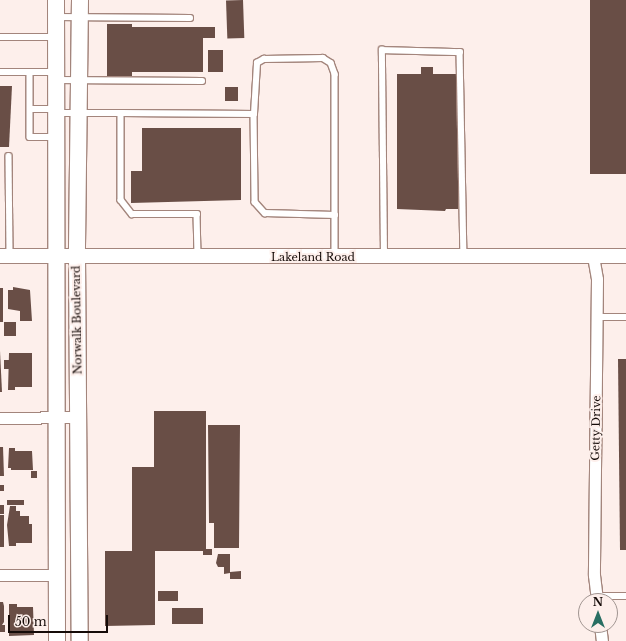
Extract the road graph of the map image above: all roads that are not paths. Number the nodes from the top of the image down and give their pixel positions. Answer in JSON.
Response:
{"nodes":[{"id":1,"x":56,"y":0,"type":"edge"},
{"id":2,"x":80,"y":0,"type":"edge"},
{"id":3,"x":56,"y":17,"type":"junction"},
{"id":4,"x":80,"y":18,"type":"junction"},
{"id":5,"x":190,"y":18,"type":"dead end"},
{"id":6,"x":0,"y":37,"type":"edge"},
{"id":7,"x":56,"y":37,"type":"junction"},
{"id":8,"x":0,"y":72,"type":"edge"},
{"id":9,"x":30,"y":72,"type":"junction"},
{"id":10,"x":56,"y":76,"type":"junction"},
{"id":11,"x":80,"y":79,"type":"junction"},
{"id":12,"x":202,"y":81,"type":"dead end"},
{"id":13,"x":30,"y":109,"type":"junction"},
{"id":14,"x":57,"y":111,"type":"junction"},
{"id":15,"x":80,"y":113,"type":"junction"},
{"id":16,"x":120,"y":113,"type":"junction"},
{"id":17,"x":254,"y":114,"type":"junction"},
{"id":18,"x":56,"y":137,"type":"junction"},
{"id":19,"x":8,"y":156,"type":"dead end"},
{"id":20,"x":334,"y":215,"type":"junction"},
{"id":21,"x":5,"y":256,"type":"edge"},
{"id":22,"x":55,"y":256,"type":"junction"},
{"id":23,"x":76,"y":256,"type":"junction"},
{"id":24,"x":464,"y":256,"type":"junction"},
{"id":25,"x":593,"y":256,"type":"junction"},
{"id":26,"x":626,"y":256,"type":"edge"},
{"id":27,"x":198,"y":257,"type":"junction"},
{"id":28,"x":335,"y":257,"type":"junction"},
{"id":29,"x":384,"y":257,"type":"junction"},
{"id":30,"x":597,"y":317,"type":"junction"},
{"id":31,"x":626,"y":317,"type":"edge"},
{"id":32,"x":56,"y":417,"type":"junction"},
{"id":33,"x":78,"y":417,"type":"junction"},
{"id":34,"x":0,"y":418,"type":"edge"},
{"id":35,"x":0,"y":575,"type":"edge"},
{"id":36,"x":56,"y":575,"type":"junction"},
{"id":37,"x":596,"y":593,"type":"edge"},
{"id":38,"x":57,"y":641,"type":"edge"},
{"id":39,"x":80,"y":641,"type":"edge"}],
"edges":[{"from":1,"to":3,"type":"main road","name":"Norwalk Boulevard"},
{"from":2,"to":4,"type":"main road","name":"Norwalk Boulevard"},
{"from":3,"to":4,"type":"lane"},
{"from":3,"to":7,"type":"main road","name":"Norwalk Boulevard"},
{"from":4,"to":5,"type":"lane"},
{"from":4,"to":11,"type":"main road","name":"Norwalk Boulevard"},
{"from":6,"to":7,"type":"lane"},
{"from":7,"to":10,"type":"main road","name":"Norwalk Boulevard"},
{"from":8,"to":9,"type":"lane"},
{"from":9,"to":10,"type":"lane"},
{"from":9,"to":13,"type":"lane"},
{"from":10,"to":11,"type":"lane"},
{"from":10,"to":14,"type":"main road","name":"Norwalk Boulevard"},
{"from":11,"to":12,"type":"lane"},
{"from":11,"to":15,"type":"main road","name":"Norwalk Boulevard"},
{"from":13,"to":14,"type":"lane"},
{"from":13,"to":18,"type":"lane"},
{"from":14,"to":15,"type":"lane"},
{"from":14,"to":18,"type":"main road","name":"Norwalk Boulevard"},
{"from":15,"to":16,"type":"lane"},
{"from":15,"to":23,"type":"main road","name":"Norwalk Boulevard"},
{"from":16,"to":17,"type":"lane"},
{"from":16,"to":27,"type":"lane"},
{"from":17,"to":20,"type":"lane"},
{"from":17,"to":20,"type":"lane"},
{"from":18,"to":22,"type":"main road","name":"Norwalk Boulevard"},
{"from":19,"to":21,"type":"lane"},
{"from":20,"to":28,"type":"lane"},
{"from":21,"to":22,"type":"street","name":"Lakeland Road"},
{"from":22,"to":23,"type":"street","name":"Lakeland Road"},
{"from":22,"to":32,"type":"main road","name":"Norwalk Boulevard"},
{"from":23,"to":27,"type":"street","name":"Lakeland Road"},
{"from":23,"to":33,"type":"main road","name":"Norwalk Boulevard"},
{"from":24,"to":25,"type":"street","name":"Lakeland Road"},
{"from":24,"to":29,"type":"street","name":"Lakeland Road"},
{"from":24,"to":29,"type":"lane"},
{"from":25,"to":26,"type":"street","name":"Lakeland Road"},
{"from":25,"to":30,"type":"street","name":"Getty Drive"},
{"from":27,"to":28,"type":"street","name":"Lakeland Road"},
{"from":28,"to":29,"type":"street","name":"Lakeland Road"},
{"from":30,"to":31,"type":"lane"},
{"from":30,"to":37,"type":"street","name":"Getty Drive"},
{"from":32,"to":33,"type":"street"},
{"from":32,"to":34,"type":"street"},
{"from":32,"to":36,"type":"main road","name":"Norwalk Boulevard"},
{"from":33,"to":39,"type":"main road","name":"Norwalk Boulevard"},
{"from":35,"to":36,"type":"street"},
{"from":36,"to":38,"type":"main road","name":"Norwalk Boulevard"}]}
